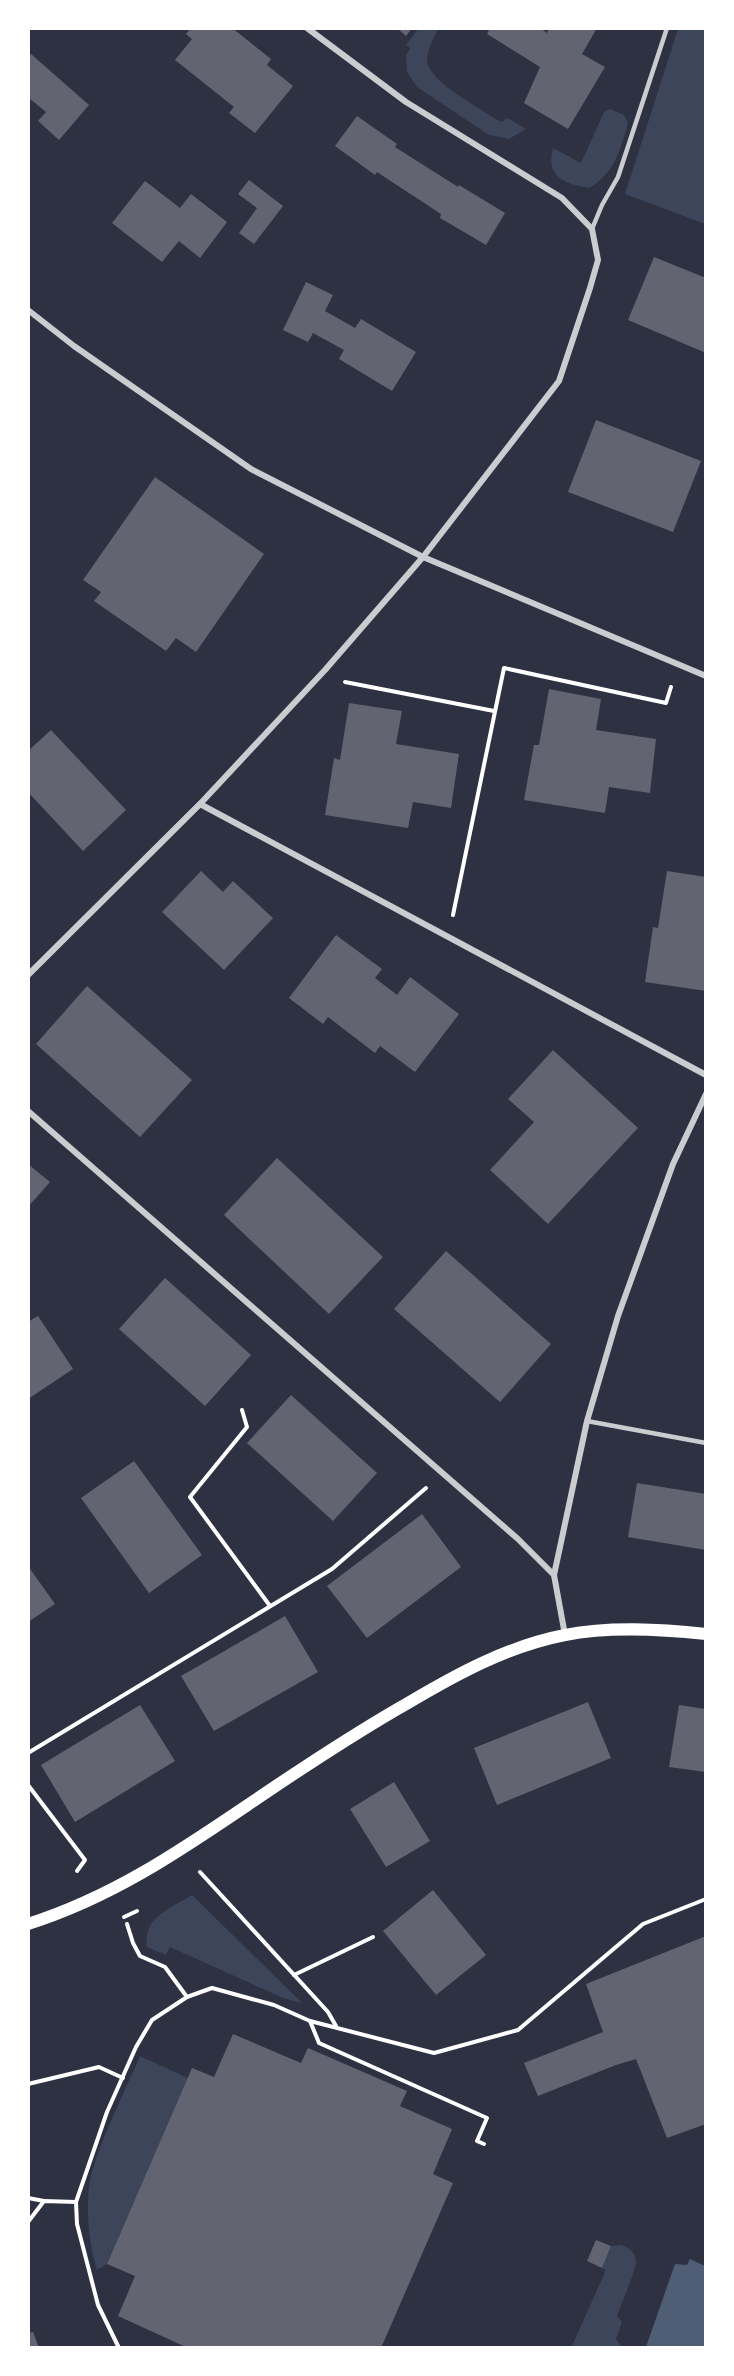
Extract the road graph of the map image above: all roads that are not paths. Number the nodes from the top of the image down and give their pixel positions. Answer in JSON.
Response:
{"nodes":[{"id":1,"x":307,"y":28,"type":"edge"},
{"id":2,"x":667,"y":28,"type":"edge"},
{"id":3,"x":592,"y":229,"type":"junction"},
{"id":4,"x":28,"y":310,"type":"edge"},
{"id":5,"x":423,"y":557,"type":"junction"},
{"id":6,"x":705,"y":676,"type":"edge"},
{"id":7,"x":200,"y":804,"type":"junction"},
{"id":8,"x":28,"y":975,"type":"edge"},
{"id":9,"x":705,"y":1075,"type":"edge"},
{"id":10,"x":705,"y":1094,"type":"edge"},
{"id":11,"x":28,"y":1111,"type":"edge"},
{"id":12,"x":587,"y":1421,"type":"junction"},
{"id":13,"x":705,"y":1443,"type":"edge"},
{"id":14,"x":554,"y":1575,"type":"junction"},
{"id":15,"x":565,"y":1635,"type":"junction"},
{"id":16,"x":705,"y":1635,"type":"edge"},
{"id":17,"x":28,"y":1924,"type":"edge"}],
"edges":[{"from":1,"to":3,"type":"street"},
{"from":2,"to":3,"type":"lane"},
{"from":3,"to":5,"type":"street"},
{"from":4,"to":5,"type":"street"},
{"from":5,"to":6,"type":"street"},
{"from":5,"to":7,"type":"street"},
{"from":7,"to":8,"type":"street"},
{"from":7,"to":9,"type":"street"},
{"from":10,"to":12,"type":"street"},
{"from":11,"to":14,"type":"street"},
{"from":12,"to":13,"type":"lane"},
{"from":12,"to":14,"type":"street"},
{"from":14,"to":15,"type":"street"},
{"from":15,"to":16,"type":"main road"},
{"from":15,"to":17,"type":"main road"}]}
